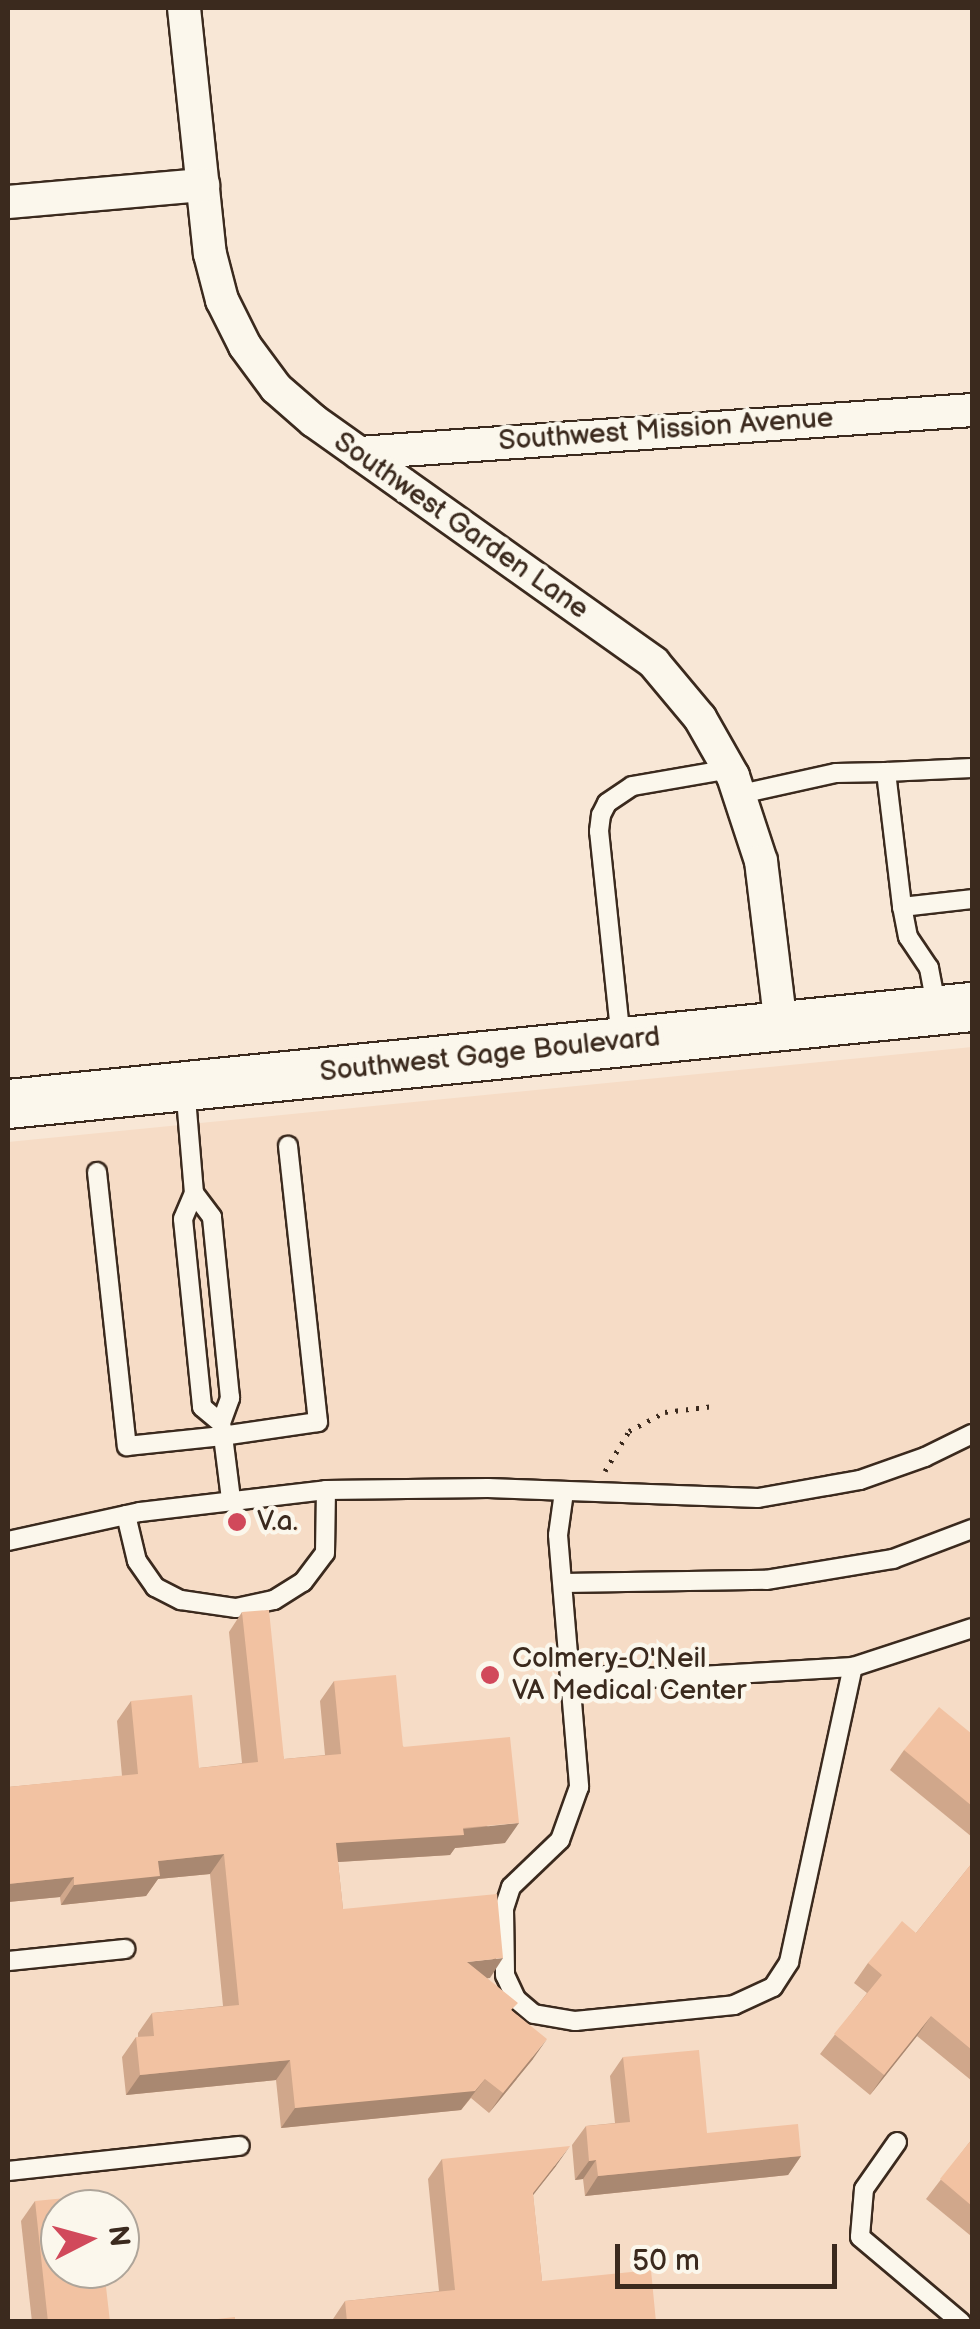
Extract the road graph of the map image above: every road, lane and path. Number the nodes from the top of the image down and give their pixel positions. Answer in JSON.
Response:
{"nodes":[{"id":1,"x":184,"y":8,"type":"edge"},
{"id":2,"x":203,"y":185,"type":"junction"},
{"id":3,"x":8,"y":202,"type":"edge"},
{"id":4,"x":972,"y":410,"type":"edge"},
{"id":5,"x":359,"y":452,"type":"junction"},
{"id":6,"x":972,"y":768,"type":"edge"},
{"id":7,"x":886,"y":772,"type":"junction"},
{"id":8,"x":735,"y":781,"type":"junction"},
{"id":9,"x":972,"y":899,"type":"edge"},
{"id":10,"x":902,"y":908,"type":"junction"},
{"id":11,"x":955,"y":1009,"type":"edge"},
{"id":12,"x":781,"y":1026,"type":"junction"},
{"id":13,"x":621,"y":1042,"type":"junction"},
{"id":14,"x":185,"y":1086,"type":"junction"},
{"id":15,"x":8,"y":1104,"type":"edge"},
{"id":16,"x":288,"y":1146,"type":"dead end"},
{"id":17,"x":97,"y":1172,"type":"dead end"},
{"id":18,"x":194,"y":1193,"type":"junction"},
{"id":19,"x":714,"y":1406,"type":"dead end"},
{"id":20,"x":222,"y":1429,"type":"junction"},
{"id":21,"x":972,"y":1434,"type":"edge"},
{"id":22,"x":326,"y":1490,"type":"junction"},
{"id":23,"x":564,"y":1492,"type":"junction"},
{"id":24,"x":599,"y":1494,"type":"junction"},
{"id":25,"x":230,"y":1499,"type":"junction"},
{"id":26,"x":126,"y":1515,"type":"junction"},
{"id":27,"x":972,"y":1529,"type":"edge"},
{"id":28,"x":8,"y":1541,"type":"edge"},
{"id":29,"x":564,"y":1583,"type":"junction"},
{"id":30,"x":972,"y":1628,"type":"edge"},
{"id":31,"x":853,"y":1667,"type":"junction"},
{"id":32,"x":571,"y":1674,"type":"junction"},
{"id":33,"x":125,"y":1949,"type":"dead end"},
{"id":34,"x":8,"y":1961,"type":"edge"},
{"id":35,"x":897,"y":2142,"type":"dead end"},
{"id":36,"x":240,"y":2146,"type":"dead end"},
{"id":37,"x":8,"y":2171,"type":"edge"},
{"id":38,"x":960,"y":2322,"type":"edge"}],
"edges":[{"from":1,"to":2,"type":"street","name":"Southwest Garden Lane"},
{"from":2,"to":3,"type":"street"},
{"from":2,"to":5,"type":"street","name":"Southwest Garden Lane"},
{"from":4,"to":5,"type":"street","name":"Southwest Mission Avenue"},
{"from":5,"to":8,"type":"street","name":"Southwest Garden Lane"},
{"from":6,"to":7,"type":"lane"},
{"from":7,"to":8,"type":"lane"},
{"from":7,"to":10,"type":"lane"},
{"from":8,"to":12,"type":"street","name":"Southwest Garden Lane"},
{"from":8,"to":13,"type":"lane"},
{"from":9,"to":10,"type":"lane"},
{"from":10,"to":11,"type":"lane"},
{"from":11,"to":12,"type":"main road","name":"Southwest Gage Boulevard"},
{"from":12,"to":13,"type":"main road","name":"Southwest Gage Boulevard"},
{"from":13,"to":14,"type":"main road","name":"Southwest Gage Boulevard"},
{"from":14,"to":15,"type":"main road","name":"Southwest Gage Boulevard"},
{"from":14,"to":18,"type":"lane"},
{"from":16,"to":20,"type":"lane"},
{"from":17,"to":20,"type":"lane"},
{"from":18,"to":20,"type":"lane"},
{"from":18,"to":20,"type":"lane"},
{"from":19,"to":24,"type":"path"},
{"from":20,"to":25,"type":"lane"},
{"from":21,"to":24,"type":"lane"},
{"from":22,"to":23,"type":"lane"},
{"from":22,"to":25,"type":"lane"},
{"from":22,"to":26,"type":"lane"},
{"from":23,"to":24,"type":"lane"},
{"from":23,"to":29,"type":"lane"},
{"from":25,"to":26,"type":"lane"},
{"from":26,"to":28,"type":"lane"},
{"from":27,"to":29,"type":"lane"},
{"from":29,"to":32,"type":"lane"},
{"from":30,"to":31,"type":"lane"},
{"from":31,"to":32,"type":"lane"},
{"from":31,"to":32,"type":"lane"},
{"from":33,"to":34,"type":"lane"},
{"from":35,"to":38,"type":"lane"},
{"from":36,"to":37,"type":"lane"}]}
